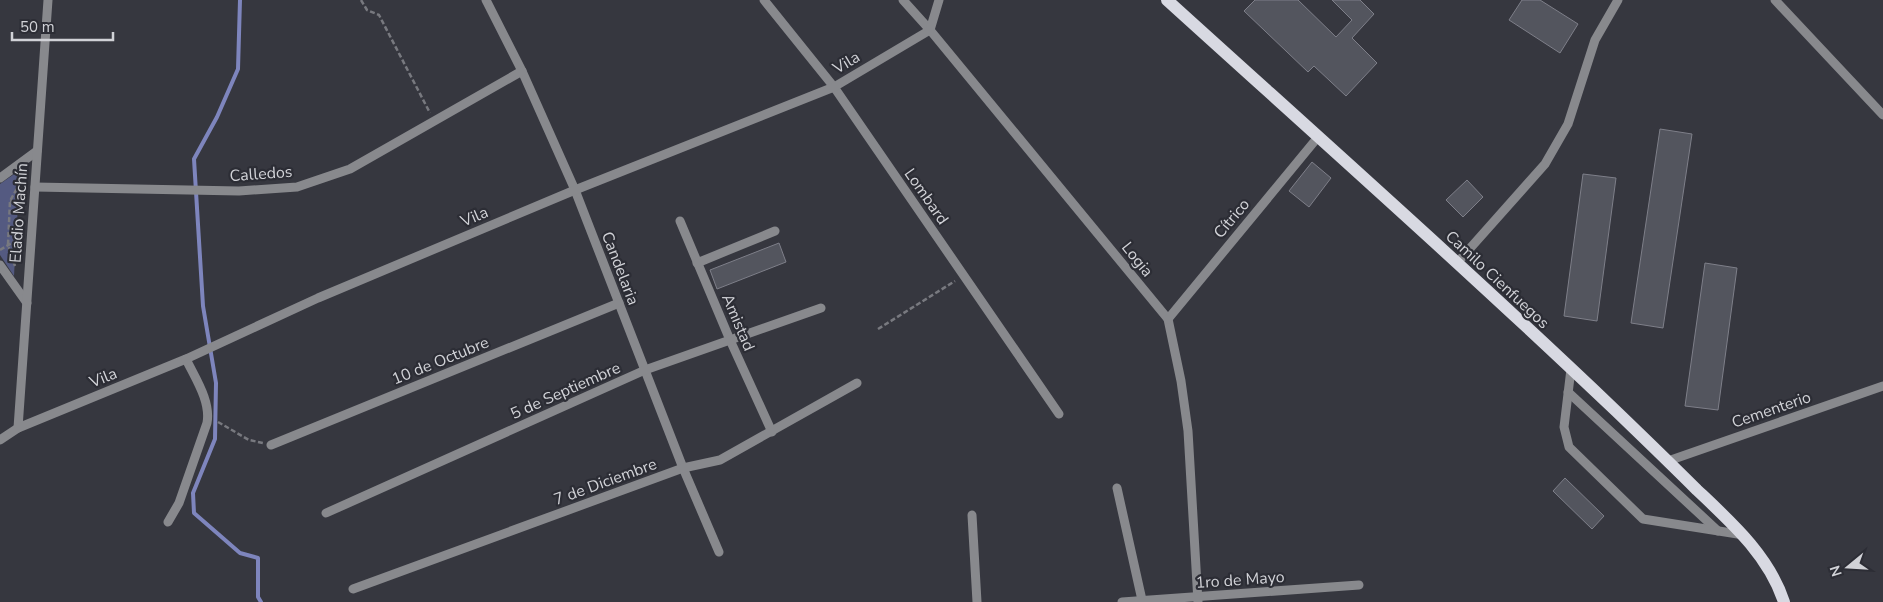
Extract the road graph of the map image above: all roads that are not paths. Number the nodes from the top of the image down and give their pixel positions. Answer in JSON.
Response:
{"nodes":[{"id":1,"x":48,"y":0,"type":"edge"},
{"id":2,"x":486,"y":0,"type":"edge"},
{"id":3,"x":764,"y":0,"type":"edge"},
{"id":4,"x":903,"y":0,"type":"edge"},
{"id":5,"x":939,"y":0,"type":"edge"},
{"id":6,"x":1167,"y":0,"type":"edge"},
{"id":7,"x":1618,"y":0,"type":"edge"},
{"id":8,"x":1775,"y":0,"type":"edge"},
{"id":9,"x":930,"y":30,"type":"junction"},
{"id":10,"x":522,"y":71,"type":"junction"},
{"id":11,"x":834,"y":87,"type":"junction"},
{"id":12,"x":1883,"y":115,"type":"edge"},
{"id":13,"x":1318,"y":137,"type":"junction"},
{"id":14,"x":38,"y":150,"type":"junction"},
{"id":15,"x":0,"y":178,"type":"edge"},
{"id":16,"x":35,"y":187,"type":"junction"},
{"id":17,"x":575,"y":190,"type":"junction"},
{"id":18,"x":680,"y":221,"type":"dead end"},
{"id":19,"x":775,"y":231,"type":"dead end"},
{"id":20,"x":697,"y":262,"type":"junction"},
{"id":21,"x":1457,"y":262,"type":"junction"},
{"id":22,"x":0,"y":265,"type":"edge"},
{"id":23,"x":26,"y":303,"type":"junction"},
{"id":24,"x":619,"y":303,"type":"junction"},
{"id":25,"x":821,"y":308,"type":"dead end"},
{"id":26,"x":1168,"y":319,"type":"junction"},
{"id":27,"x":730,"y":340,"type":"junction"},
{"id":28,"x":186,"y":359,"type":"junction"},
{"id":29,"x":1572,"y":369,"type":"junction"},
{"id":30,"x":645,"y":370,"type":"junction"},
{"id":31,"x":857,"y":383,"type":"dead end"},
{"id":32,"x":1883,"y":386,"type":"edge"},
{"id":33,"x":1568,"y":392,"type":"junction"},
{"id":34,"x":1059,"y":414,"type":"dead end"},
{"id":35,"x":18,"y":428,"type":"junction"},
{"id":36,"x":772,"y":432,"type":"junction"},
{"id":37,"x":0,"y":440,"type":"edge"},
{"id":38,"x":271,"y":444,"type":"road end"},
{"id":39,"x":1668,"y":461,"type":"junction"},
{"id":40,"x":683,"y":468,"type":"junction"},
{"id":41,"x":1117,"y":488,"type":"dead end"},
{"id":42,"x":326,"y":513,"type":"dead end"},
{"id":43,"x":972,"y":516,"type":"dead end"},
{"id":44,"x":168,"y":522,"type":"dead end"},
{"id":45,"x":1718,"y":531,"type":"junction"},
{"id":46,"x":1744,"y":535,"type":"junction"},
{"id":47,"x":719,"y":552,"type":"dead end"},
{"id":48,"x":1359,"y":585,"type":"dead end"},
{"id":49,"x":353,"y":589,"type":"dead end"},
{"id":50,"x":1142,"y":600,"type":"junction"},
{"id":51,"x":1198,"y":600,"type":"edge"},
{"id":52,"x":977,"y":602,"type":"edge"},
{"id":53,"x":1122,"y":602,"type":"edge"},
{"id":54,"x":1784,"y":602,"type":"edge"}],
"edges":[{"from":1,"to":14,"type":"street","name":"Eladio Machín"},
{"from":2,"to":10,"type":"street","name":"Candelaria"},
{"from":3,"to":11,"type":"street","name":"Lombard"},
{"from":4,"to":9,"type":"street","name":"Logia"},
{"from":5,"to":9,"type":"street"},
{"from":6,"to":13,"type":"main road","name":"Camilo Cienfuegos"},
{"from":7,"to":21,"type":"street"},
{"from":8,"to":12,"type":"street"},
{"from":9,"to":11,"type":"street","name":"Vila"},
{"from":9,"to":26,"type":"street","name":"Logia"},
{"from":10,"to":16,"type":"street","name":"Calledos"},
{"from":10,"to":17,"type":"street","name":"Candelaria"},
{"from":11,"to":17,"type":"street","name":"Vila"},
{"from":11,"to":34,"type":"street","name":"Lombard"},
{"from":13,"to":21,"type":"main road","name":"Camilo Cienfuegos"},
{"from":13,"to":26,"type":"street","name":"Cítrico"},
{"from":14,"to":15,"type":"street"},
{"from":14,"to":16,"type":"street","name":"Eladio Machín"},
{"from":16,"to":23,"type":"street","name":"Eladio Machín"},
{"from":17,"to":24,"type":"street","name":"Candelaria"},
{"from":17,"to":28,"type":"street","name":"Vila"},
{"from":18,"to":20,"type":"street","name":"Amistad"},
{"from":19,"to":20,"type":"street"},
{"from":20,"to":27,"type":"street","name":"Amistad"},
{"from":21,"to":29,"type":"main road","name":"Camilo Cienfuegos"},
{"from":22,"to":23,"type":"street"},
{"from":23,"to":35,"type":"street","name":"Eladio Machín"},
{"from":24,"to":30,"type":"street","name":"Candelaria"},
{"from":24,"to":38,"type":"street","name":"10 de Octubre"},
{"from":25,"to":27,"type":"street","name":"5 de Septiembre"},
{"from":26,"to":51,"type":"street","name":"Logia"},
{"from":27,"to":30,"type":"street","name":"5 de Septiembre"},
{"from":27,"to":36,"type":"street","name":"Amistad"},
{"from":28,"to":35,"type":"street","name":"Vila"},
{"from":28,"to":44,"type":"street"},
{"from":29,"to":33,"type":"street"},
{"from":29,"to":39,"type":"main road","name":"Camilo Cienfuegos"},
{"from":30,"to":40,"type":"street","name":"Candelaria"},
{"from":30,"to":42,"type":"street","name":"5 de Septiembre"},
{"from":31,"to":36,"type":"street","name":"7 de Diciembre"},
{"from":32,"to":39,"type":"street","name":"Cementerio"},
{"from":33,"to":45,"type":"street"},
{"from":33,"to":45,"type":"street"},
{"from":35,"to":37,"type":"street","name":"Vila"},
{"from":36,"to":40,"type":"street","name":"7 de Diciembre"},
{"from":39,"to":46,"type":"main road","name":"Camilo Cienfuegos"},
{"from":40,"to":47,"type":"street","name":"Candelaria"},
{"from":40,"to":49,"type":"street","name":"7 de Diciembre"},
{"from":41,"to":50,"type":"street"},
{"from":43,"to":52,"type":"street"},
{"from":45,"to":46,"type":"street"},
{"from":46,"to":54,"type":"main road","name":"Camilo Cienfuegos"},
{"from":48,"to":51,"type":"street","name":"1ro de Mayo"},
{"from":50,"to":51,"type":"street","name":"1ro de Mayo"},
{"from":50,"to":53,"type":"street","name":"1ro de Mayo"}]}
